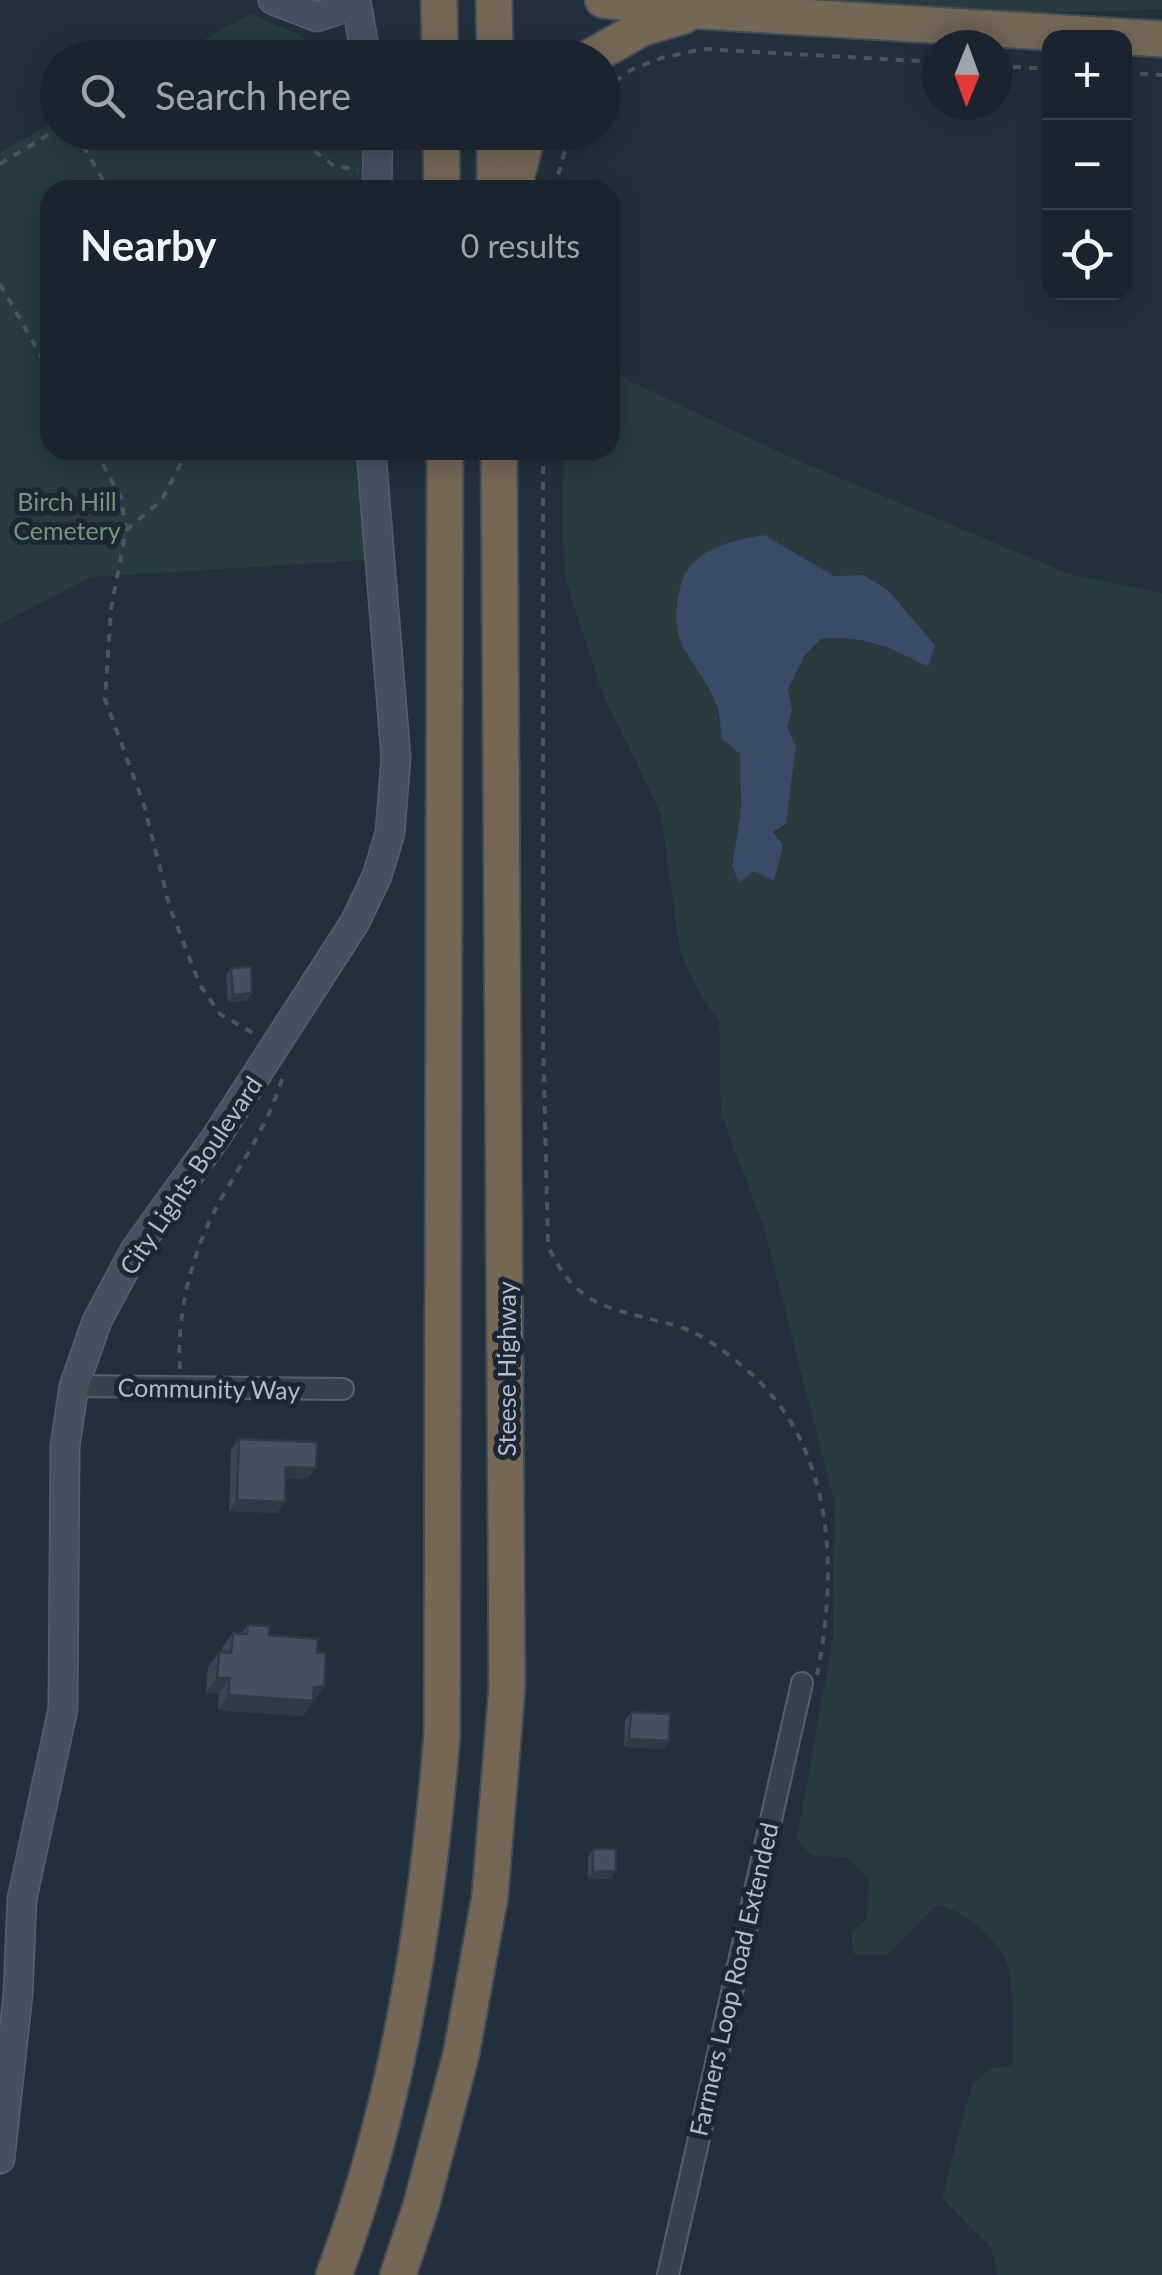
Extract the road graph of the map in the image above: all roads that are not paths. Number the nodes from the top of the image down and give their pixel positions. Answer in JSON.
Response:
{"nodes":[{"id":1,"x":273,"y":0,"type":"edge"},
{"id":2,"x":439,"y":0,"type":"edge"},
{"id":3,"x":494,"y":0,"type":"edge"},
{"id":4,"x":603,"y":0,"type":"edge"},
{"id":5,"x":356,"y":2,"type":"edge"},
{"id":6,"x":702,"y":10,"type":"junction"},
{"id":7,"x":1162,"y":39,"type":"edge"},
{"id":8,"x":363,"y":40,"type":"edge"},
{"id":9,"x":440,"y":40,"type":"edge"},
{"id":10,"x":494,"y":40,"type":"edge"},
{"id":11,"x":620,"y":40,"type":"edge"},
{"id":12,"x":378,"y":150,"type":"edge"},
{"id":13,"x":441,"y":150,"type":"edge"},
{"id":14,"x":495,"y":150,"type":"edge"},
{"id":15,"x":523,"y":150,"type":"edge"},
{"id":16,"x":378,"y":180,"type":"edge"},
{"id":17,"x":442,"y":180,"type":"edge"},
{"id":18,"x":495,"y":180,"type":"edge"},
{"id":19,"x":516,"y":180,"type":"edge"},
{"id":20,"x":373,"y":460,"type":"edge"},
{"id":21,"x":445,"y":460,"type":"edge"},
{"id":22,"x":498,"y":460,"type":"edge"},
{"id":23,"x":74,"y":1386,"type":"junction"},
{"id":24,"x":343,"y":1389,"type":"dead end"},
{"id":25,"x":808,"y":1684,"type":"road end"},
{"id":26,"x":0,"y":2159,"type":"edge"},
{"id":27,"x":334,"y":2275,"type":"edge"},
{"id":28,"x":398,"y":2275,"type":"edge"},
{"id":29,"x":668,"y":2275,"type":"edge"}],
"edges":[{"from":1,"to":5,"type":"street"},
{"from":2,"to":9,"type":"highway"},
{"from":3,"to":10,"type":"highway"},
{"from":4,"to":6,"type":"highway"},
{"from":5,"to":8,"type":"street"},
{"from":6,"to":7,"type":"highway"},
{"from":6,"to":11,"type":"highway"},
{"from":12,"to":16,"type":"street"},
{"from":13,"to":17,"type":"highway"},
{"from":14,"to":18,"type":"highway"},
{"from":15,"to":19,"type":"highway"},
{"from":20,"to":23,"type":"street","name":"City Lights Boulevard"},
{"from":21,"to":27,"type":"highway"},
{"from":22,"to":28,"type":"highway","name":"Steese Highway"},
{"from":23,"to":24,"type":"street","name":"Community Way"},
{"from":23,"to":26,"type":"street","name":"City Lights Boulevard"},
{"from":25,"to":29,"type":"street","name":"Farmers Loop Road Extended"}]}
